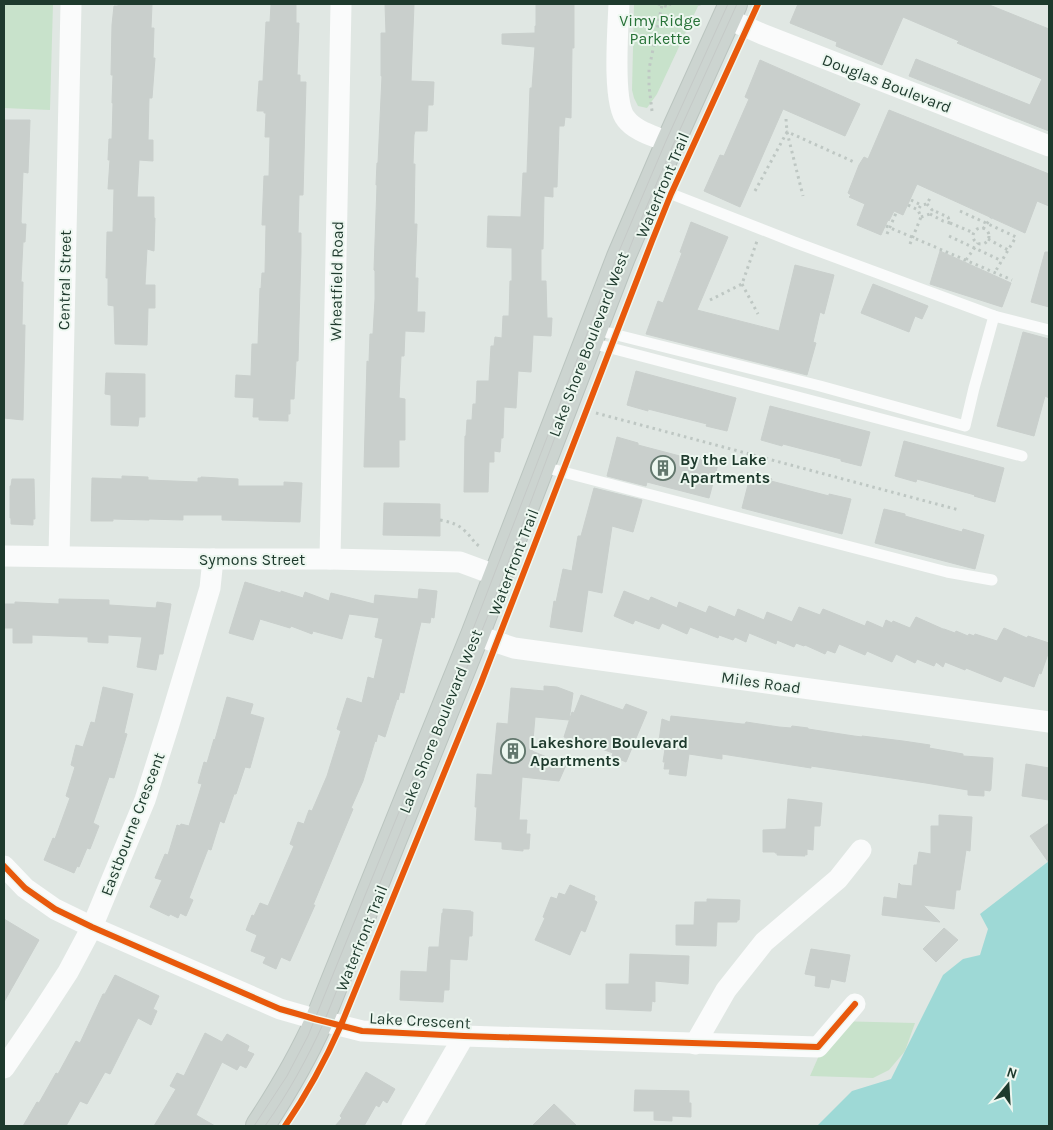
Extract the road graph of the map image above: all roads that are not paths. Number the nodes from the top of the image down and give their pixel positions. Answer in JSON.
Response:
{"nodes":[{"id":1,"x":71,"y":4,"type":"edge"},
{"id":2,"x":341,"y":4,"type":"edge"},
{"id":3,"x":619,"y":4,"type":"edge"},
{"id":4,"x":729,"y":11,"type":"edge"},
{"id":5,"x":670,"y":143,"type":"junction"},
{"id":6,"x":1049,"y":146,"type":"edge"},
{"id":7,"x":651,"y":186,"type":"junction"},
{"id":8,"x":994,"y":316,"type":"junction"},
{"id":9,"x":1049,"y":330,"type":"edge"},
{"id":10,"x":591,"y":335,"type":"junction"},
{"id":11,"x":1022,"y":456,"type":"dead end"},
{"id":12,"x":540,"y":466,"type":"junction"},
{"id":13,"x":4,"y":556,"type":"edge"},
{"id":14,"x":59,"y":556,"type":"junction"},
{"id":15,"x":214,"y":559,"type":"junction"},
{"id":16,"x":330,"y":559,"type":"junction"},
{"id":17,"x":498,"y":576,"type":"junction"},
{"id":18,"x":992,"y":580,"type":"dead end"},
{"id":19,"x":476,"y":634,"type":"junction"},
{"id":20,"x":1049,"y":722,"type":"edge"},
{"id":21,"x":861,"y":850,"type":"dead end"},
{"id":22,"x":4,"y":866,"type":"edge"},
{"id":23,"x":92,"y":927,"type":"junction"},
{"id":24,"x":855,"y":1004,"type":"dead end"},
{"id":25,"x":319,"y":1020,"type":"junction"},
{"id":26,"x":464,"y":1036,"type":"junction"},
{"id":27,"x":695,"y":1044,"type":"junction"},
{"id":28,"x":4,"y":1068,"type":"edge"},
{"id":29,"x":260,"y":1126,"type":"edge"},
{"id":30,"x":412,"y":1126,"type":"edge"}],
"edges":[{"from":1,"to":14,"type":"street","name":"Central Street"},
{"from":2,"to":16,"type":"street","name":"Wheatfield Road"},
{"from":3,"to":5,"type":"street"},
{"from":4,"to":5,"type":"main road","name":"Lake Shore Boulevard West"},
{"from":4,"to":6,"type":"street","name":"Douglas Boulevard"},
{"from":5,"to":7,"type":"main road","name":"Lake Shore Boulevard West"},
{"from":7,"to":8,"type":"lane"},
{"from":7,"to":10,"type":"main road","name":"Lake Shore Boulevard West"},
{"from":8,"to":9,"type":"lane"},
{"from":8,"to":10,"type":"lane"},
{"from":10,"to":11,"type":"lane"},
{"from":10,"to":12,"type":"main road","name":"Lake Shore Boulevard West"},
{"from":12,"to":17,"type":"main road","name":"Lake Shore Boulevard West"},
{"from":12,"to":18,"type":"lane"},
{"from":13,"to":14,"type":"street","name":"Symons Street"},
{"from":14,"to":15,"type":"street","name":"Symons Street"},
{"from":15,"to":16,"type":"street","name":"Symons Street"},
{"from":15,"to":23,"type":"street","name":"Eastbourne Crescent"},
{"from":16,"to":17,"type":"street","name":"Symons Street"},
{"from":17,"to":19,"type":"main road","name":"Lake Shore Boulevard West"},
{"from":19,"to":20,"type":"street","name":"Miles Road"},
{"from":19,"to":25,"type":"main road","name":"Lake Shore Boulevard West"},
{"from":21,"to":27,"type":"street"},
{"from":22,"to":23,"type":"street","name":"Lake Crescent"},
{"from":23,"to":25,"type":"street","name":"Lake Crescent"},
{"from":23,"to":28,"type":"street","name":"Eastbourne Crescent"},
{"from":24,"to":27,"type":"street","name":"Lake Crescent"},
{"from":25,"to":26,"type":"street","name":"Lake Crescent"},
{"from":25,"to":29,"type":"main road","name":"Lake Shore Boulevard West"},
{"from":26,"to":27,"type":"street","name":"Lake Crescent"},
{"from":26,"to":30,"type":"street"}]}
